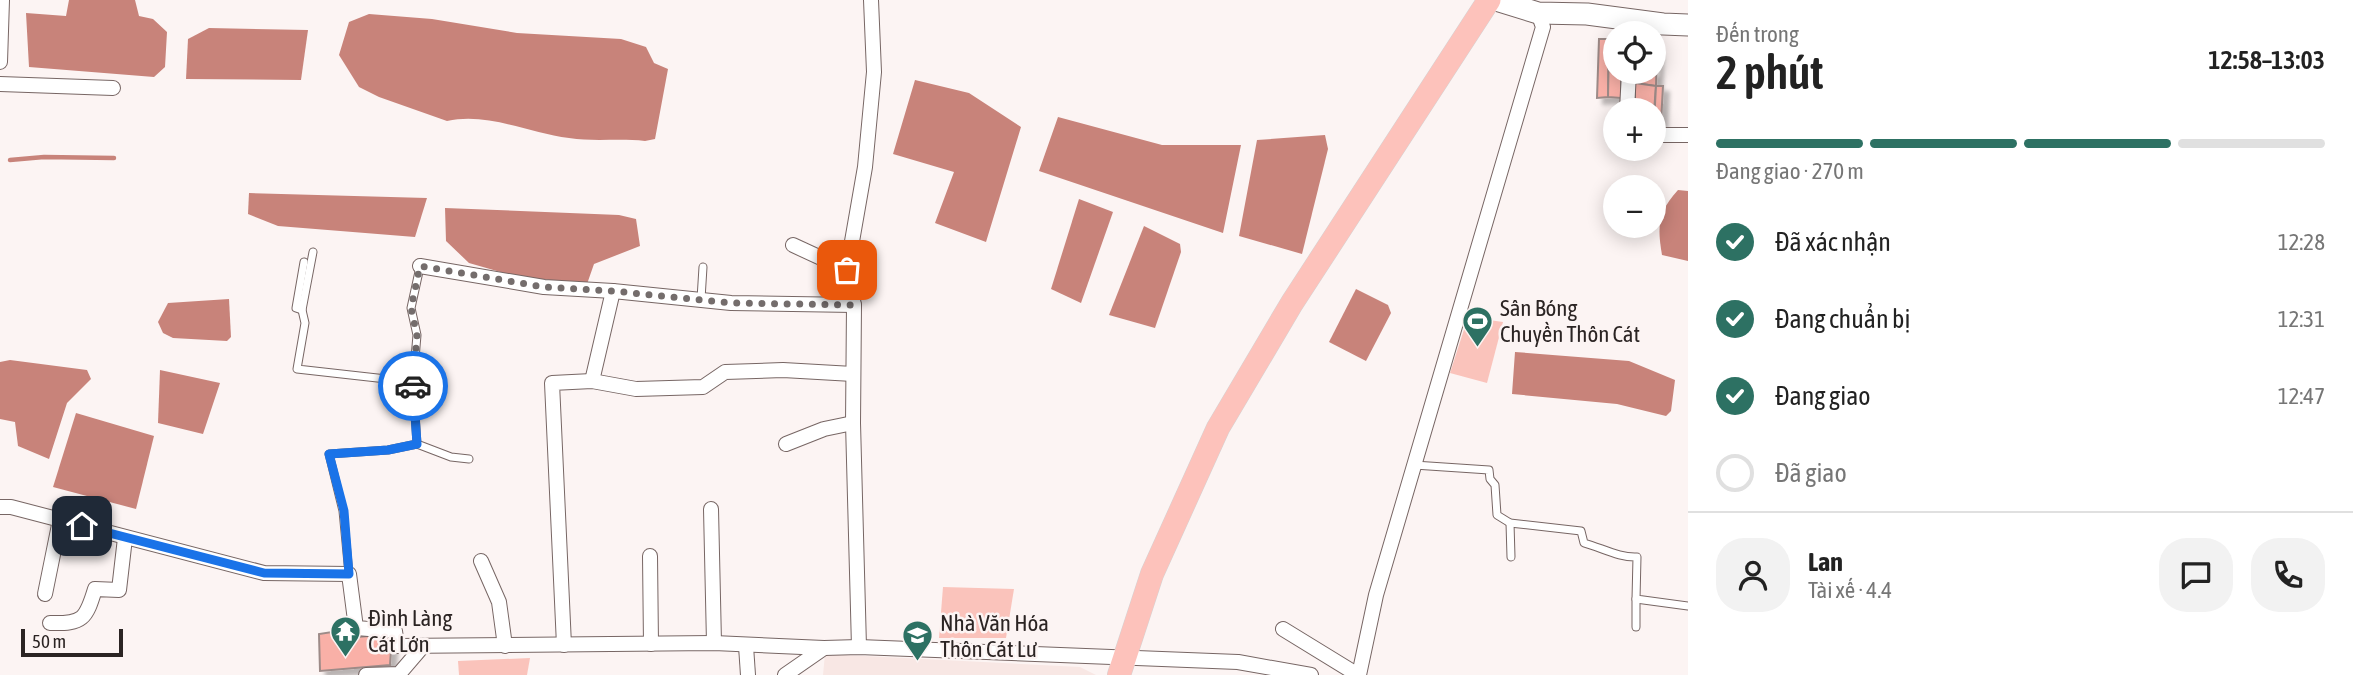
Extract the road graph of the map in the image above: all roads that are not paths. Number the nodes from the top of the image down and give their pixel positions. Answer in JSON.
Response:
{"nodes":[{"id":1,"x":2,"y":0,"type":"edge"},
{"id":2,"x":871,"y":0,"type":"edge"},
{"id":3,"x":1489,"y":0,"type":"edge"},
{"id":4,"x":1496,"y":0,"type":"edge"},
{"id":5,"x":1541,"y":20,"type":"junction"},
{"id":6,"x":1604,"y":21,"type":"edge"},
{"id":7,"x":1666,"y":24,"type":"edge"},
{"id":8,"x":1688,"y":24,"type":"edge"},
{"id":9,"x":0,"y":62,"type":"edge"},
{"id":10,"x":0,"y":84,"type":"edge"},
{"id":11,"x":113,"y":88,"type":"dead end"},
{"id":12,"x":1666,"y":135,"type":"edge"},
{"id":13,"x":1688,"y":135,"type":"edge"},
{"id":14,"x":793,"y":245,"type":"dead end"},
{"id":15,"x":313,"y":252,"type":"dead end"},
{"id":16,"x":304,"y":262,"type":"dead end"},
{"id":17,"x":420,"y":266,"type":"joint"},
{"id":18,"x":703,"y":267,"type":"dead end"},
{"id":19,"x":847,"y":270,"type":"junction"},
{"id":20,"x":613,"y":291,"type":"junction"},
{"id":21,"x":701,"y":300,"type":"junction"},
{"id":22,"x":854,"y":305,"type":"junction"},
{"id":23,"x":302,"y":310,"type":"junction"},
{"id":24,"x":853,"y":374,"type":"junction"},
{"id":25,"x":592,"y":381,"type":"junction"},
{"id":26,"x":412,"y":382,"type":"junction"},
{"id":27,"x":853,"y":423,"type":"junction"},
{"id":28,"x":417,"y":444,"type":"junction"},
{"id":29,"x":786,"y":444,"type":"dead end"},
{"id":30,"x":470,"y":459,"type":"dead end"},
{"id":31,"x":1413,"y":465,"type":"junction"},
{"id":32,"x":0,"y":507,"type":"edge"},
{"id":33,"x":711,"y":509,"type":"dead end"},
{"id":34,"x":60,"y":520,"type":"junction"},
{"id":35,"x":1510,"y":523,"type":"junction"},
{"id":36,"x":125,"y":538,"type":"junction"},
{"id":37,"x":650,"y":556,"type":"dead end"},
{"id":38,"x":1511,"y":557,"type":"dead end"},
{"id":39,"x":481,"y":561,"type":"dead end"},
{"id":40,"x":349,"y":574,"type":"junction"},
{"id":41,"x":45,"y":594,"type":"dead end"},
{"id":42,"x":1636,"y":598,"type":"junction"},
{"id":43,"x":1688,"y":606,"type":"edge"},
{"id":44,"x":50,"y":623,"type":"dead end"},
{"id":45,"x":1636,"y":627,"type":"dead end"},
{"id":46,"x":1283,"y":629,"type":"dead end"},
{"id":47,"x":714,"y":643,"type":"junction"},
{"id":48,"x":651,"y":644,"type":"junction"},
{"id":49,"x":564,"y":645,"type":"junction"},
{"id":50,"x":397,"y":646,"type":"junction"},
{"id":51,"x":423,"y":646,"type":"junction"},
{"id":52,"x":505,"y":646,"type":"junction"},
{"id":53,"x":746,"y":646,"type":"junction"},
{"id":54,"x":859,"y":647,"type":"junction"},
{"id":55,"x":824,"y":648,"type":"junction"},
{"id":56,"x":1121,"y":666,"type":"edge"},
{"id":57,"x":399,"y":674,"type":"edge"},
{"id":58,"x":1362,"y":674,"type":"edge"},
{"id":59,"x":366,"y":675,"type":"edge"},
{"id":60,"x":748,"y":675,"type":"edge"},
{"id":61,"x":785,"y":675,"type":"edge"},
{"id":62,"x":1311,"y":675,"type":"edge"}],
"edges":[{"from":1,"to":9,"type":"street"},
{"from":2,"to":19,"type":"street"},
{"from":3,"to":56,"type":"main road"},
{"from":4,"to":5,"type":"main road"},
{"from":5,"to":6,"type":"main road"},
{"from":5,"to":31,"type":"street"},
{"from":7,"to":8,"type":"main road"},
{"from":10,"to":11,"type":"street"},
{"from":12,"to":13,"type":"street"},
{"from":14,"to":19,"type":"street"},
{"from":15,"to":23,"type":"lane"},
{"from":16,"to":23,"type":"lane"},
{"from":17,"to":20,"type":"street"},
{"from":17,"to":26,"type":"lane"},
{"from":18,"to":21,"type":"lane"},
{"from":19,"to":22,"type":"street"},
{"from":20,"to":21,"type":"street"},
{"from":20,"to":25,"type":"street"},
{"from":21,"to":22,"type":"street"},
{"from":22,"to":24,"type":"street"},
{"from":23,"to":26,"type":"lane"},
{"from":24,"to":25,"type":"street"},
{"from":24,"to":27,"type":"street"},
{"from":25,"to":49,"type":"street"},
{"from":26,"to":28,"type":"lane"},
{"from":27,"to":29,"type":"street"},
{"from":27,"to":54,"type":"street"},
{"from":28,"to":30,"type":"lane"},
{"from":28,"to":40,"type":"lane"},
{"from":31,"to":35,"type":"lane"},
{"from":31,"to":58,"type":"street"},
{"from":32,"to":34,"type":"street"},
{"from":33,"to":47,"type":"street"},
{"from":34,"to":36,"type":"street"},
{"from":34,"to":41,"type":"street"},
{"from":35,"to":38,"type":"lane"},
{"from":35,"to":42,"type":"lane"},
{"from":36,"to":40,"type":"street"},
{"from":36,"to":44,"type":"street"},
{"from":37,"to":48,"type":"street"},
{"from":39,"to":52,"type":"street"},
{"from":40,"to":50,"type":"street"},
{"from":42,"to":43,"type":"lane"},
{"from":42,"to":45,"type":"lane"},
{"from":46,"to":58,"type":"street"},
{"from":47,"to":48,"type":"street"},
{"from":47,"to":53,"type":"street"},
{"from":48,"to":49,"type":"street"},
{"from":49,"to":52,"type":"street"},
{"from":50,"to":51,"type":"street"},
{"from":50,"to":57,"type":"street"},
{"from":51,"to":52,"type":"street"},
{"from":51,"to":57,"type":"street"},
{"from":53,"to":55,"type":"street"},
{"from":53,"to":60,"type":"street"},
{"from":54,"to":55,"type":"street"},
{"from":54,"to":56,"type":"street"},
{"from":55,"to":61,"type":"street"},
{"from":56,"to":62,"type":"street"},
{"from":57,"to":59,"type":"street"}]}
